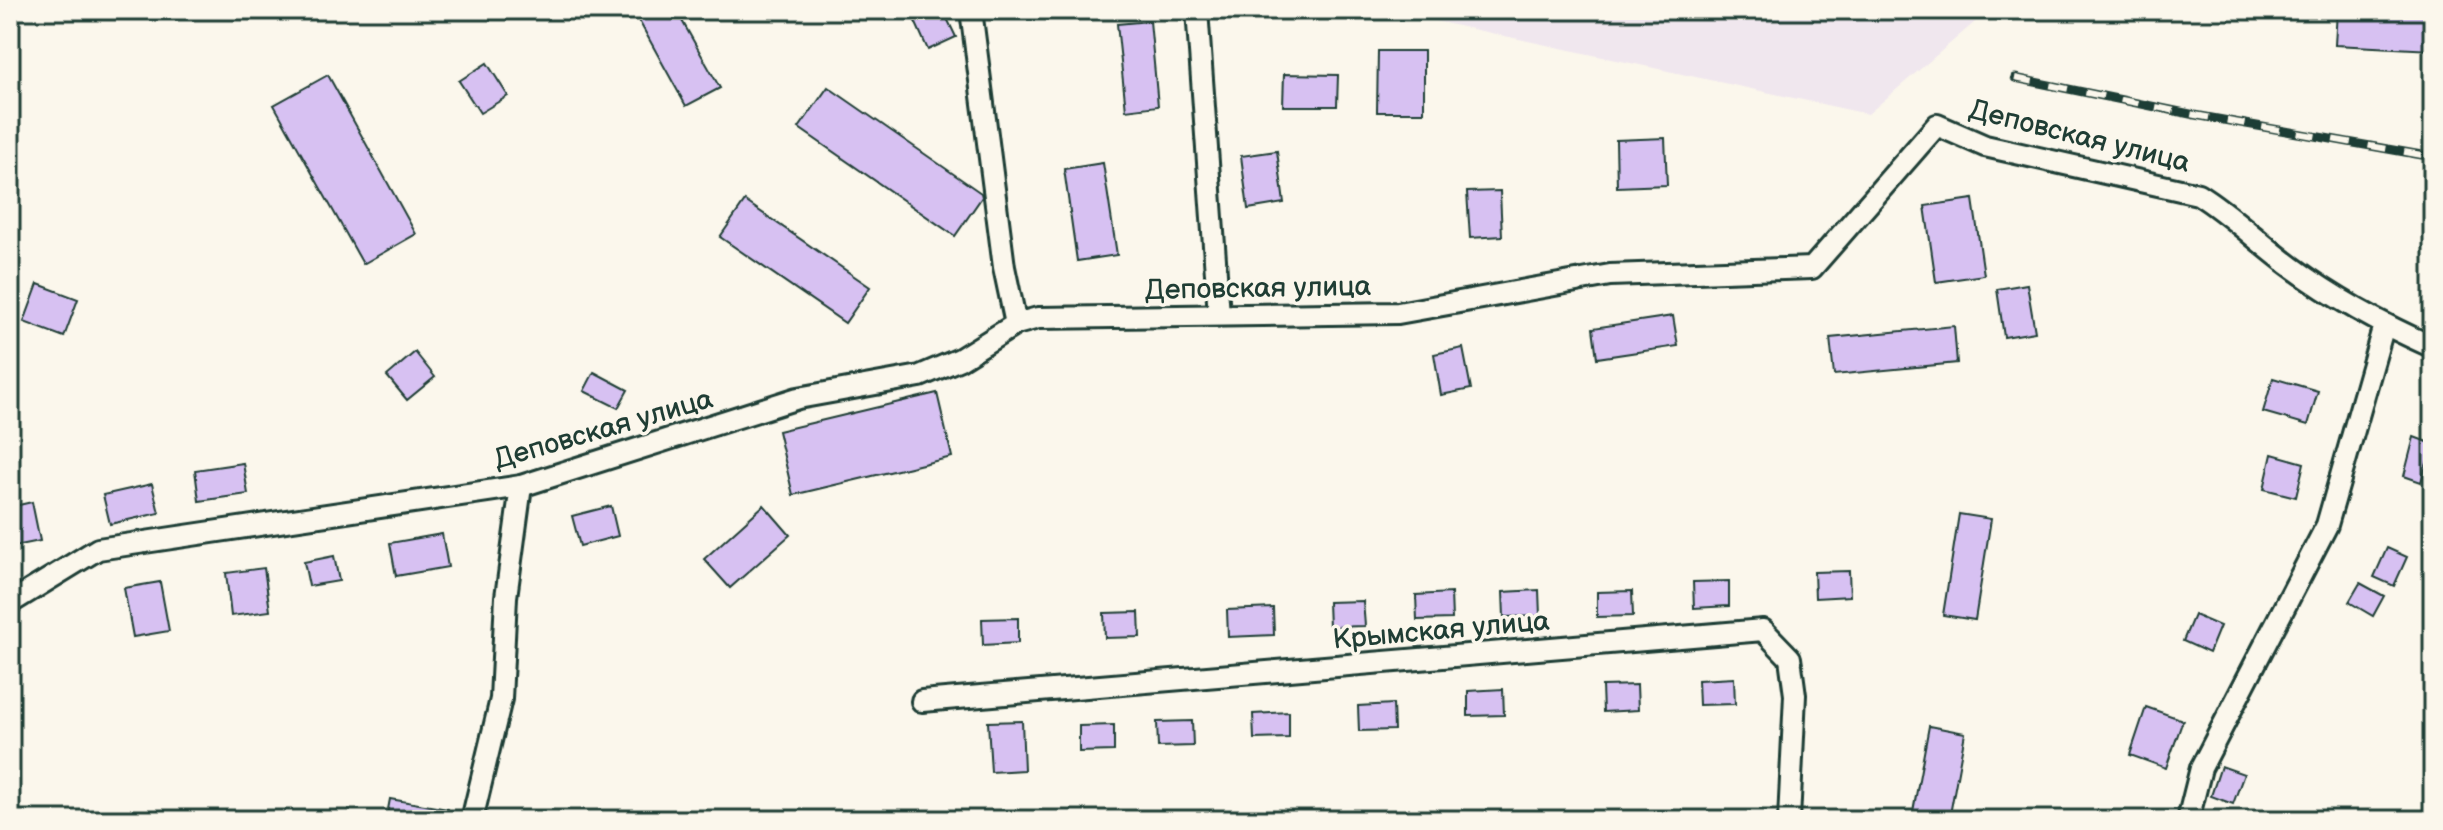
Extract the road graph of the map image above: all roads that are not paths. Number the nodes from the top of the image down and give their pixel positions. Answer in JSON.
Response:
{"nodes":[{"id":1,"x":971,"y":10,"type":"edge"},
{"id":2,"x":1197,"y":10,"type":"edge"},
{"id":3,"x":1219,"y":315,"type":"junction"},
{"id":4,"x":1016,"y":324,"type":"junction"},
{"id":5,"x":2384,"y":325,"type":"junction"},
{"id":6,"x":2433,"y":347,"type":"edge"},
{"id":7,"x":521,"y":486,"type":"junction"},
{"id":8,"x":10,"y":603,"type":"edge"},
{"id":9,"x":922,"y":701,"type":"dead end"},
{"id":10,"x":472,"y":820,"type":"edge"},
{"id":11,"x":1789,"y":820,"type":"edge"},
{"id":12,"x":2188,"y":820,"type":"edge"}],
"edges":[{"from":1,"to":4,"type":"street"},
{"from":2,"to":3,"type":"street"},
{"from":3,"to":4,"type":"street","name":"Деповская улица"},
{"from":3,"to":5,"type":"street","name":"Деповская улица"},
{"from":4,"to":7,"type":"street","name":"Деповская улица"},
{"from":5,"to":6,"type":"street","name":"Деповская улица"},
{"from":5,"to":12,"type":"street"},
{"from":7,"to":8,"type":"street","name":"Деповская улица"},
{"from":7,"to":10,"type":"street"},
{"from":9,"to":11,"type":"street","name":"Крымская улица"}]}
